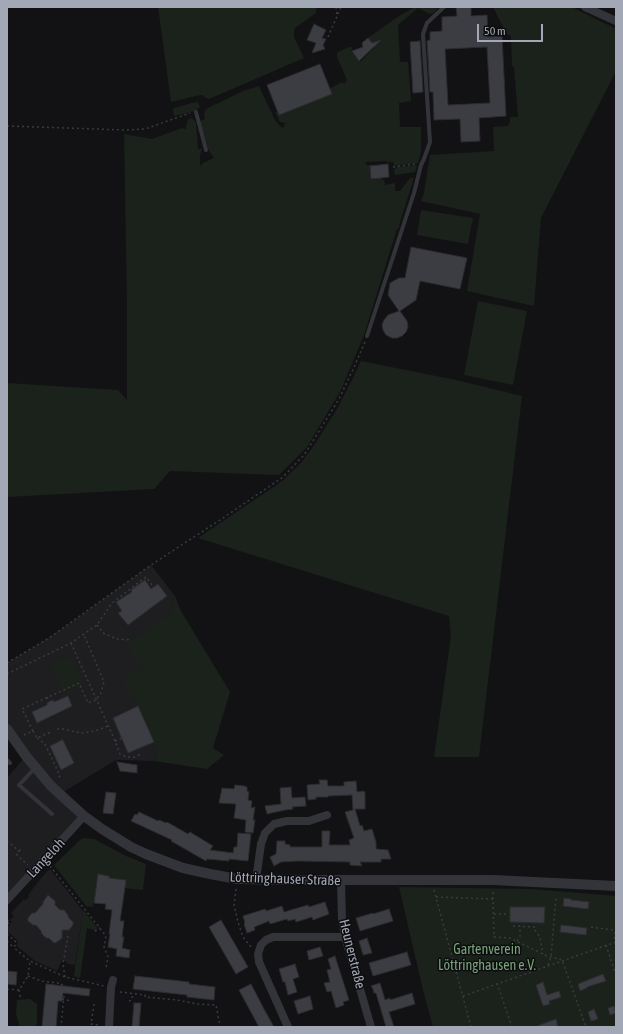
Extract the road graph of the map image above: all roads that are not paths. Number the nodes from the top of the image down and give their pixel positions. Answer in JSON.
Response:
{"nodes":[{"id":1,"x":444,"y":7,"type":"edge"},
{"id":2,"x":586,"y":7,"type":"edge"},
{"id":3,"x":616,"y":21,"type":"edge"},
{"id":4,"x":196,"y":112,"type":"road end"},
{"id":5,"x":206,"y":150,"type":"dead end"},
{"id":6,"x":368,"y":336,"type":"road end"},
{"id":7,"x":7,"y":730,"type":"edge"},
{"id":8,"x":35,"y":767,"type":"junction"},
{"id":9,"x":52,"y":814,"type":"dead end"},
{"id":10,"x":84,"y":816,"type":"junction"},
{"id":11,"x":327,"y":816,"type":"dead end"},
{"id":12,"x":256,"y":880,"type":"junction"},
{"id":13,"x":341,"y":880,"type":"junction"},
{"id":14,"x":616,"y":886,"type":"edge"},
{"id":15,"x":7,"y":900,"type":"edge"},
{"id":16,"x":345,"y":936,"type":"junction"},
{"id":17,"x":112,"y":984,"type":"road end"},
{"id":18,"x":104,"y":1026,"type":"edge"},
{"id":19,"x":288,"y":1027,"type":"edge"},
{"id":20,"x":371,"y":1027,"type":"edge"}],
"edges":[{"from":1,"to":6,"type":"lane"},
{"from":2,"to":3,"type":"street"},
{"from":4,"to":5,"type":"lane"},
{"from":7,"to":8,"type":"street","name":"Löttringhauser Straße"},
{"from":8,"to":9,"type":"lane"},
{"from":8,"to":10,"type":"street","name":"Löttringhauser Straße"},
{"from":10,"to":12,"type":"street","name":"Löttringhauser Straße"},
{"from":10,"to":15,"type":"street","name":"Langeloh"},
{"from":11,"to":12,"type":"street"},
{"from":12,"to":13,"type":"street","name":"Löttringhauser Straße"},
{"from":13,"to":14,"type":"street","name":"Löttringhauser Straße"},
{"from":13,"to":16,"type":"street","name":"Heunerstraße"},
{"from":16,"to":19,"type":"street"},
{"from":16,"to":20,"type":"street","name":"Heunerstraße"},
{"from":17,"to":18,"type":"street"}]}
